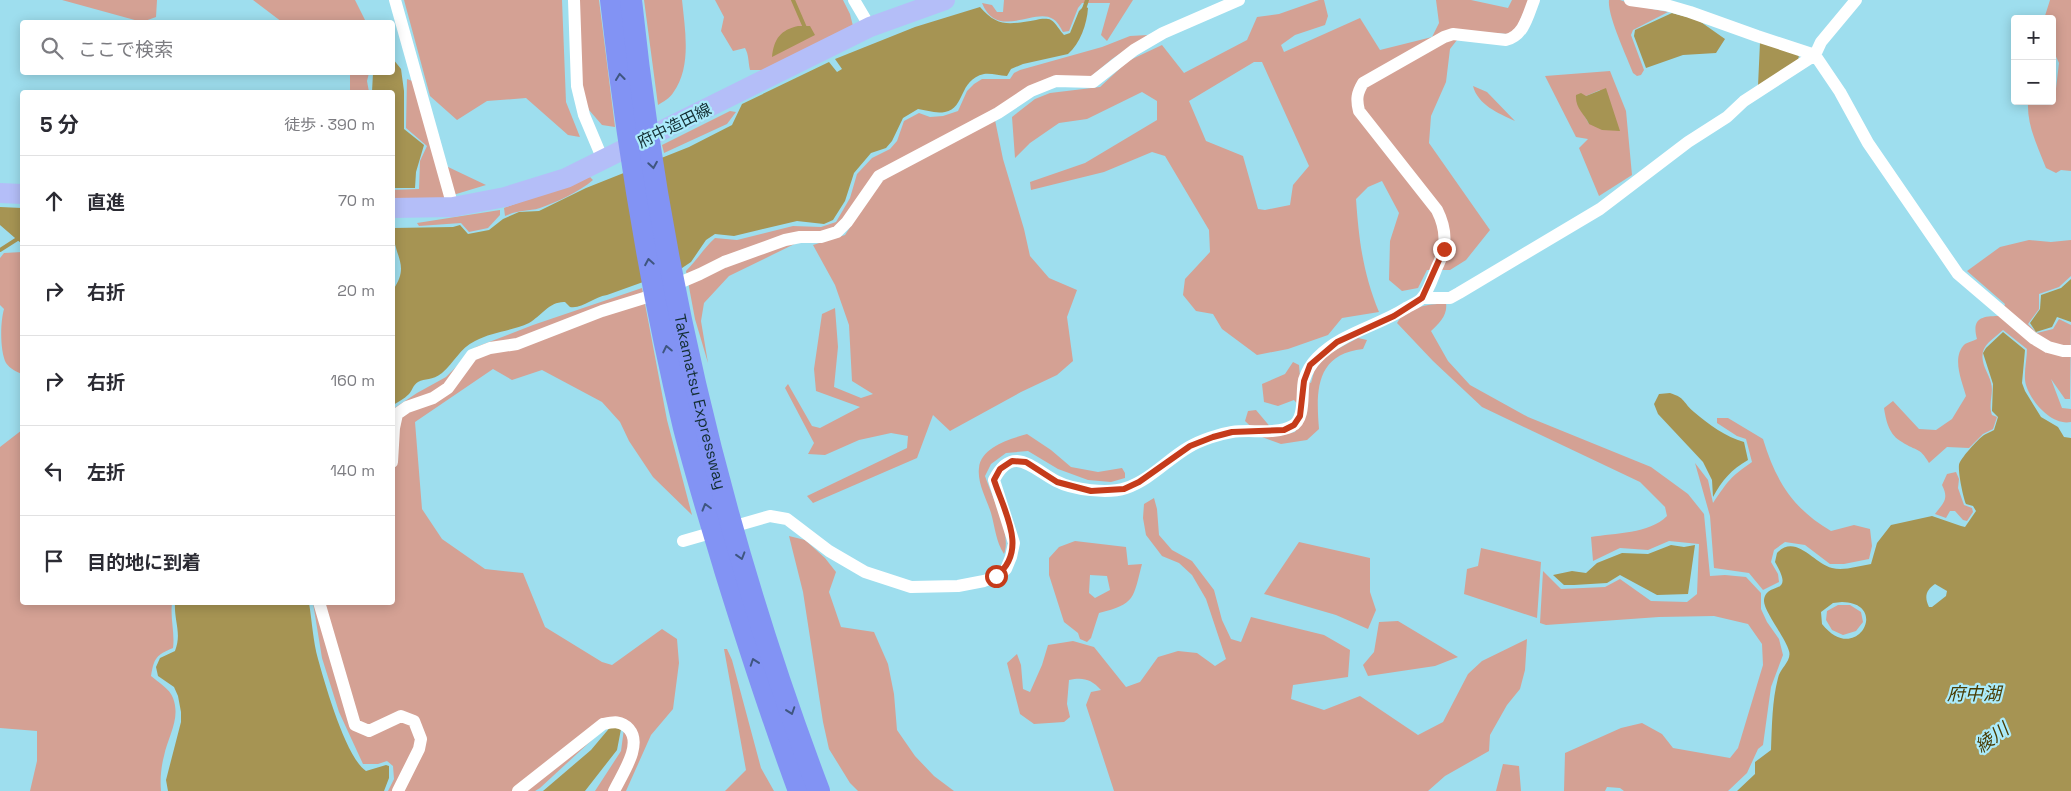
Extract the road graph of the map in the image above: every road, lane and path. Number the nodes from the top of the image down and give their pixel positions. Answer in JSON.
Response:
{"nodes":[{"id":1,"x":395,"y":0,"type":"edge"},
{"id":2,"x":574,"y":0,"type":"edge"},
{"id":3,"x":611,"y":0,"type":"edge"},
{"id":4,"x":631,"y":0,"type":"edge"},
{"id":5,"x":854,"y":0,"type":"edge"},
{"id":6,"x":945,"y":0,"type":"edge"},
{"id":7,"x":1239,"y":0,"type":"edge"},
{"id":8,"x":1534,"y":0,"type":"edge"},
{"id":9,"x":1630,"y":0,"type":"edge"},
{"id":10,"x":1856,"y":0,"type":"edge"},
{"id":11,"x":870,"y":27,"type":"junction"},
{"id":12,"x":1815,"y":55,"type":"junction"},
{"id":13,"x":636,"y":121,"type":"junction"},
{"id":14,"x":603,"y":160,"type":"junction"},
{"id":15,"x":0,"y":194,"type":"edge"},
{"id":16,"x":20,"y":194,"type":"edge"},
{"id":17,"x":452,"y":207,"type":"junction"},
{"id":18,"x":395,"y":208,"type":"edge"},
{"id":19,"x":1422,"y":298,"type":"junction"},
{"id":20,"x":668,"y":308,"type":"junction"},
{"id":21,"x":2071,"y":351,"type":"edge"},
{"id":22,"x":395,"y":423,"type":"edge"},
{"id":23,"x":683,"y":541,"type":"dead end"},
{"id":24,"x":320,"y":605,"type":"edge"},
{"id":25,"x":398,"y":791,"type":"edge"},
{"id":26,"x":518,"y":791,"type":"edge"},
{"id":27,"x":614,"y":791,"type":"edge"},
{"id":28,"x":799,"y":791,"type":"edge"},
{"id":29,"x":819,"y":791,"type":"edge"}],
"edges":[{"from":1,"to":17,"type":"street"},
{"from":2,"to":14,"type":"street"},
{"from":13,"to":3,"type":"highway","name":"Takamatsu Expressway","one_way":true},
{"from":4,"to":13,"type":"highway","name":"Takamatsu Expressway"},
{"from":5,"to":11,"type":"street"},
{"from":6,"to":11,"type":"main road","name":"府中造田線"},
{"from":7,"to":22,"type":"street"},
{"from":8,"to":19,"type":"street"},
{"from":9,"to":12,"type":"street"},
{"from":10,"to":12,"type":"street"},
{"from":11,"to":14,"type":"main road","name":"府中造田線"},
{"from":12,"to":19,"type":"street"},
{"from":12,"to":21,"type":"street"},
{"from":13,"to":20,"type":"highway","name":"Takamatsu Expressway"},
{"from":14,"to":17,"type":"main road","name":"府中造田線"},
{"from":15,"to":16,"type":"main road"},
{"from":17,"to":18,"type":"main road","name":"府中造田線"},
{"from":19,"to":23,"type":"street"},
{"from":28,"to":20,"type":"highway","name":"Takamatsu Expressway","one_way":true},
{"from":20,"to":29,"type":"highway","name":"Takamatsu Expressway","one_way":true},
{"from":24,"to":25,"type":"street"},
{"from":26,"to":27,"type":"street"}]}
